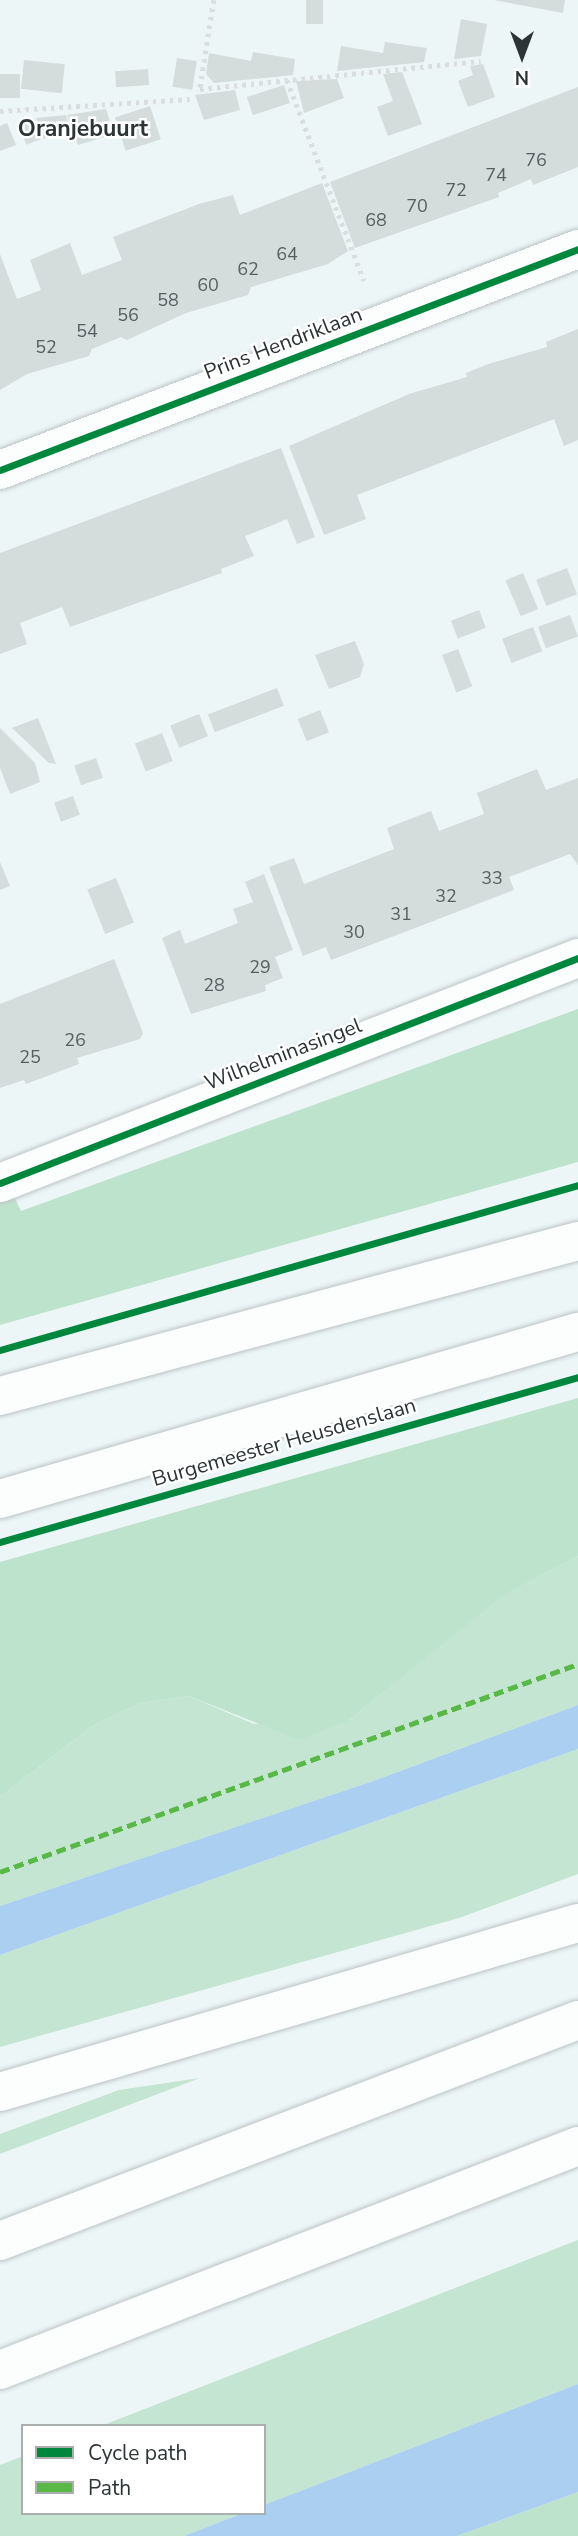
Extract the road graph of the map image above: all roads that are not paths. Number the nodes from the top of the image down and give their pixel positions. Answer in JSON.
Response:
{"nodes":[{"id":1,"x":578,"y":249,"type":"edge"},
{"id":2,"x":0,"y":470,"type":"edge"},
{"id":3,"x":578,"y":958,"type":"edge"},
{"id":4,"x":0,"y":1183,"type":"edge"},
{"id":5,"x":578,"y":1241,"type":"edge"},
{"id":6,"x":578,"y":1332,"type":"edge"},
{"id":7,"x":0,"y":1396,"type":"edge"},
{"id":8,"x":0,"y":1499,"type":"edge"},
{"id":9,"x":578,"y":1923,"type":"edge"},
{"id":10,"x":578,"y":2020,"type":"edge"},
{"id":11,"x":0,"y":2092,"type":"edge"},
{"id":12,"x":578,"y":2146,"type":"edge"},
{"id":13,"x":0,"y":2241,"type":"edge"},
{"id":14,"x":0,"y":2370,"type":"edge"}],
"edges":[{"from":1,"to":2,"type":"main road","name":"Prins Hendriklaan"},
{"from":3,"to":4,"type":"main road","name":"Wilhelminasingel"},
{"from":5,"to":7,"type":"main road"},
{"from":6,"to":8,"type":"main road","name":"Burgemeester Heusdenslaan"},
{"from":9,"to":11,"type":"main road"},
{"from":10,"to":13,"type":"main road"},
{"from":12,"to":14,"type":"main road"}]}
